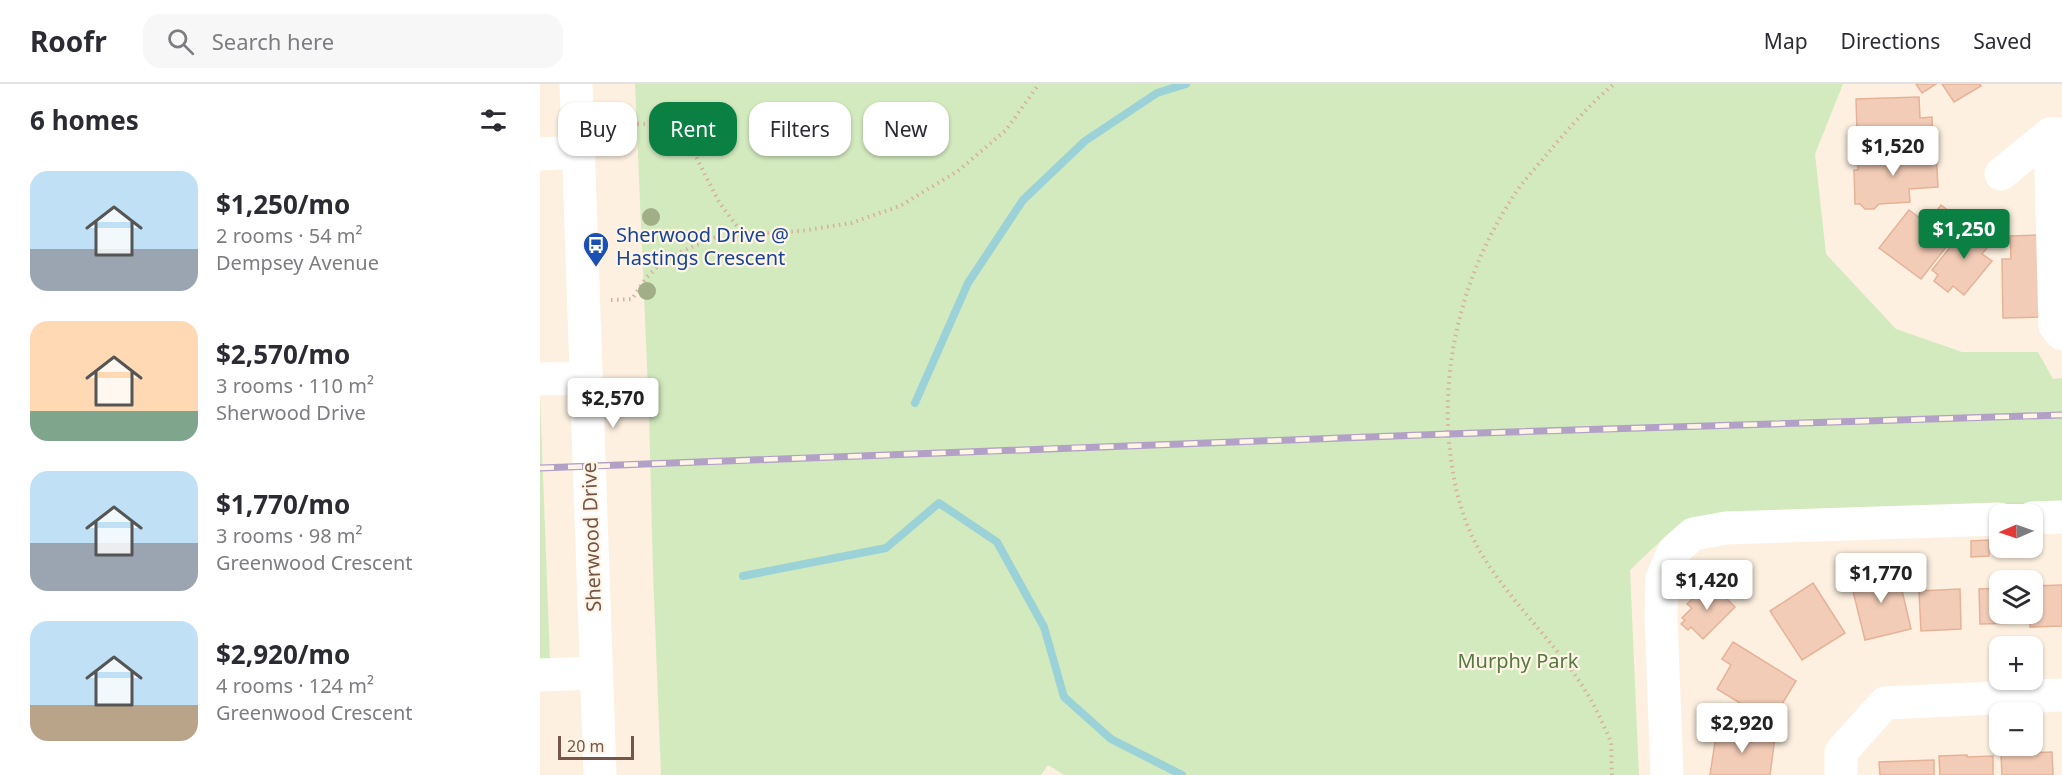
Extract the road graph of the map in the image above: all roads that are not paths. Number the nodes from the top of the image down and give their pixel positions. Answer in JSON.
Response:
{"nodes":[{"id":1,"x":576,"y":84,"type":"edge"},
{"id":2,"x":577,"y":102,"type":"edge"},
{"id":3,"x":2056,"y":134,"type":"edge"},
{"id":4,"x":558,"y":153,"type":"edge"},
{"id":5,"x":540,"y":154,"type":"edge"},
{"id":6,"x":580,"y":156,"type":"edge"},
{"id":7,"x":2001,"y":174,"type":"dead end"},
{"id":8,"x":2062,"y":334,"type":"edge"},
{"id":9,"x":586,"y":378,"type":"junction"},
{"id":10,"x":540,"y":379,"type":"edge"},
{"id":11,"x":2062,"y":517,"type":"edge"},
{"id":12,"x":2043,"y":518,"type":"edge"},
{"id":13,"x":1989,"y":519,"type":"edge"},
{"id":14,"x":596,"y":673,"type":"junction"},
{"id":15,"x":540,"y":675,"type":"edge"},
{"id":16,"x":2062,"y":695,"type":"edge"},
{"id":17,"x":600,"y":775,"type":"edge"},
{"id":18,"x":1667,"y":775,"type":"edge"},
{"id":19,"x":1841,"y":775,"type":"edge"}],
"edges":[{"from":1,"to":2,"type":"street","name":"Sherwood Drive"},
{"from":3,"to":7,"type":"street"},
{"from":3,"to":8,"type":"street"},
{"from":4,"to":5,"type":"street"},
{"from":6,"to":9,"type":"street","name":"Sherwood Drive"},
{"from":9,"to":10,"type":"street"},
{"from":9,"to":14,"type":"street","name":"Sherwood Drive"},
{"from":11,"to":12,"type":"street"},
{"from":13,"to":18,"type":"street"},
{"from":14,"to":15,"type":"street"},
{"from":14,"to":17,"type":"street","name":"Sherwood Drive"},
{"from":16,"to":19,"type":"street"}]}
